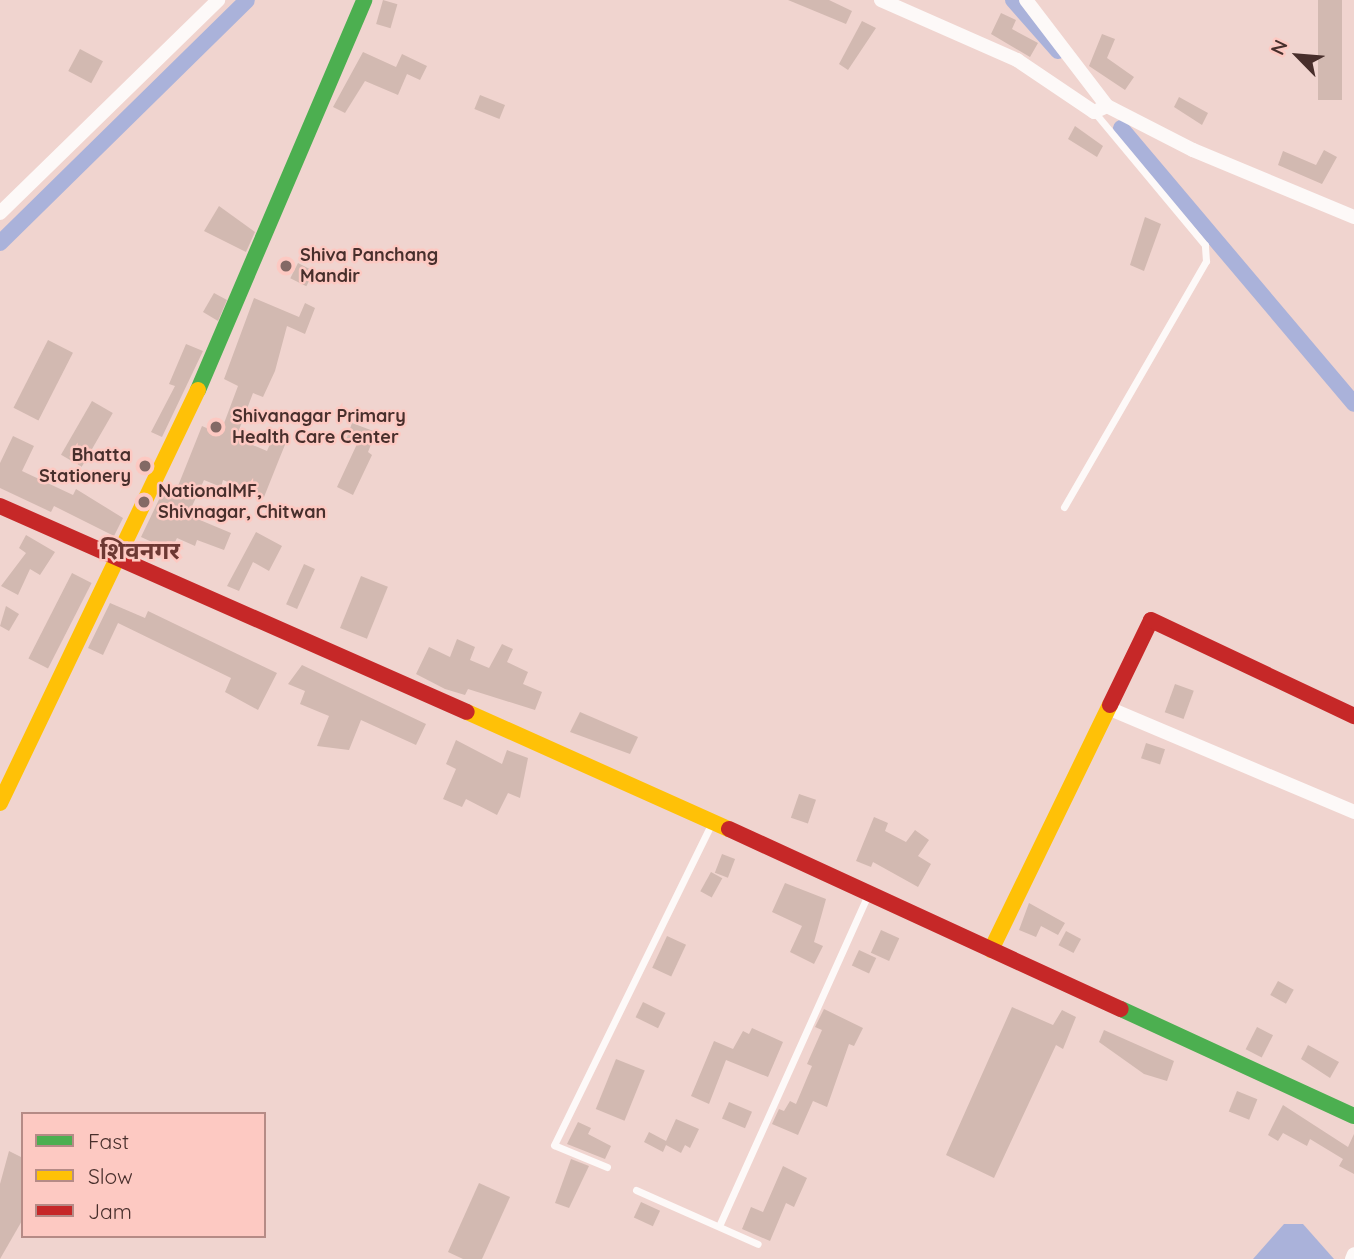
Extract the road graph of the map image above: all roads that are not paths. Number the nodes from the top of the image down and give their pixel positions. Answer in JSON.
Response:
{"nodes":[{"id":1,"x":218,"y":0,"type":"edge"},
{"id":2,"x":364,"y":0,"type":"edge"},
{"id":3,"x":881,"y":0,"type":"edge"},
{"id":4,"x":1027,"y":0,"type":"edge"},
{"id":5,"x":1101,"y":108,"type":"junction"},
{"id":6,"x":0,"y":214,"type":"edge"},
{"id":7,"x":1354,"y":217,"type":"edge"},
{"id":8,"x":0,"y":506,"type":"edge"},
{"id":9,"x":1064,"y":507,"type":"dead end"},
{"id":10,"x":116,"y":557,"type":"junction"},
{"id":11,"x":1108,"y":708,"type":"junction"},
{"id":12,"x":1354,"y":716,"type":"edge"},
{"id":13,"x":0,"y":803,"type":"edge"},
{"id":14,"x":1354,"y":812,"type":"edge"},
{"id":15,"x":710,"y":824,"type":"junction"},
{"id":16,"x":868,"y":894,"type":"junction"},
{"id":17,"x":991,"y":950,"type":"junction"},
{"id":18,"x":1354,"y":1116,"type":"edge"},
{"id":19,"x":607,"y":1167,"type":"dead end"},
{"id":20,"x":636,"y":1190,"type":"dead end"},
{"id":21,"x":719,"y":1226,"type":"junction"},
{"id":22,"x":758,"y":1244,"type":"dead end"}],
"edges":[{"from":1,"to":6,"type":"street"},
{"from":2,"to":10,"type":"street"},
{"from":3,"to":5,"type":"street"},
{"from":4,"to":5,"type":"street"},
{"from":5,"to":7,"type":"street"},
{"from":5,"to":9,"type":"lane"},
{"from":8,"to":10,"type":"street"},
{"from":10,"to":13,"type":"street"},
{"from":10,"to":15,"type":"street"},
{"from":11,"to":12,"type":"street"},
{"from":11,"to":14,"type":"street"},
{"from":11,"to":17,"type":"street"},
{"from":15,"to":16,"type":"street"},
{"from":15,"to":19,"type":"lane"},
{"from":16,"to":17,"type":"street"},
{"from":16,"to":21,"type":"lane"},
{"from":17,"to":18,"type":"street"},
{"from":20,"to":21,"type":"lane"},
{"from":21,"to":22,"type":"lane"}]}
